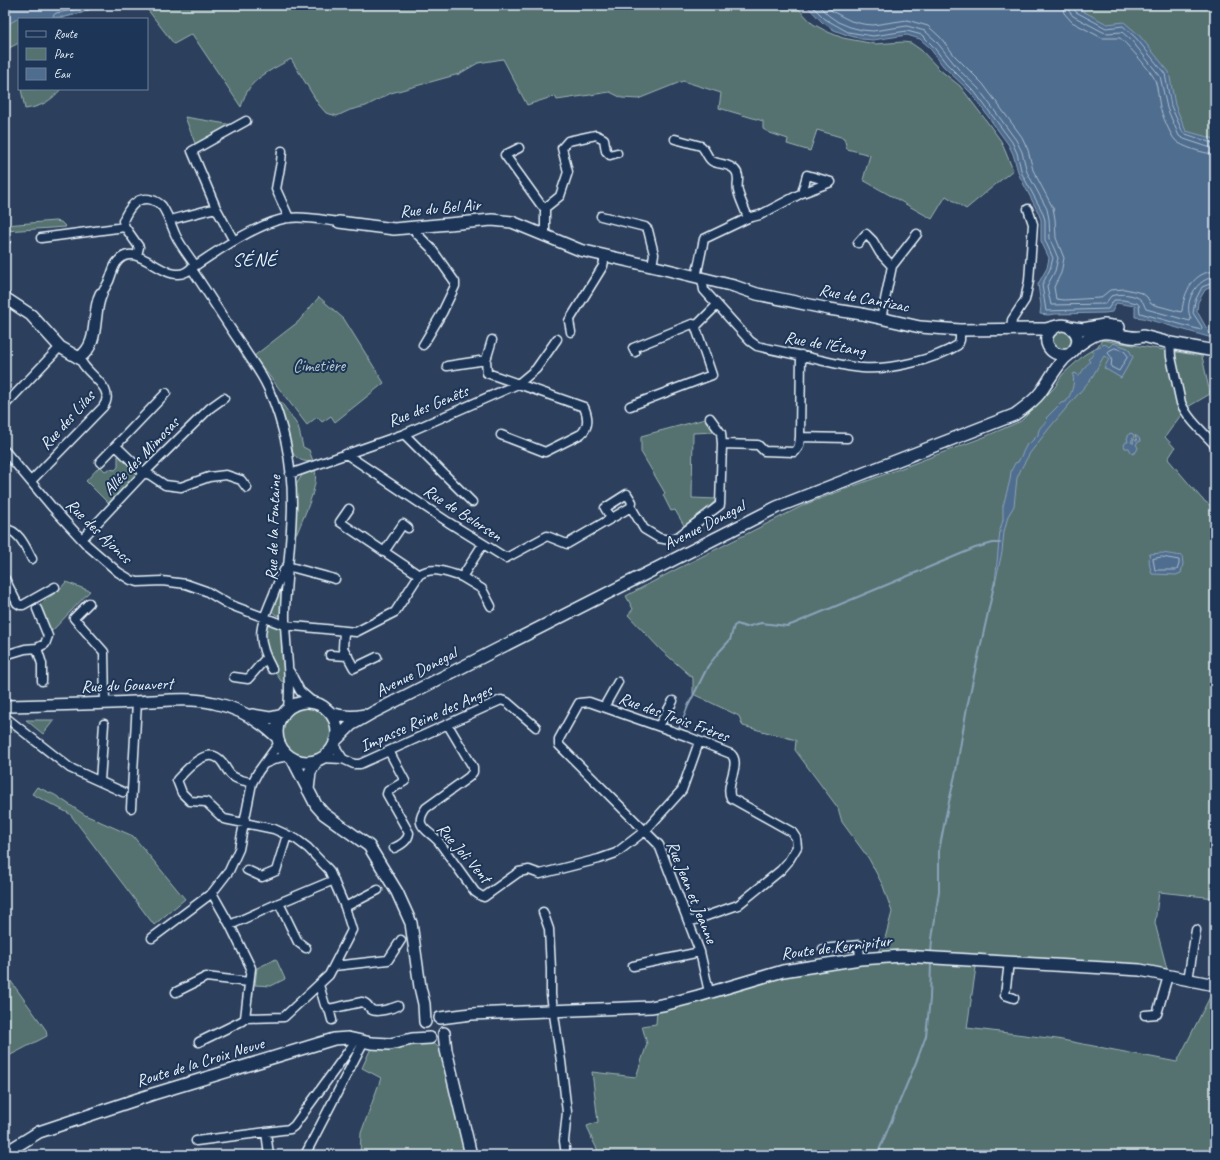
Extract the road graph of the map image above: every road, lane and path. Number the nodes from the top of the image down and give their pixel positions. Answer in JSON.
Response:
{"nodes":[{"id":1,"x":246,"y":121,"type":"dead end"},
{"id":2,"x":674,"y":139,"type":"dead end"},
{"id":3,"x":519,"y":148,"type":"dead end"},
{"id":4,"x":282,"y":151,"type":"dead end"},
{"id":5,"x":618,"y":153,"type":"dead end"},
{"id":6,"x":802,"y":193,"type":"dead end"},
{"id":7,"x":216,"y":208,"type":"junction"},
{"id":8,"x":545,"y":208,"type":"junction"},
{"id":9,"x":1028,"y":209,"type":"dead end"},
{"id":10,"x":601,"y":216,"type":"dead end"},
{"id":11,"x":289,"y":218,"type":"junction"},
{"id":12,"x":748,"y":218,"type":"junction"},
{"id":13,"x":170,"y":220,"type":"junction"},
{"id":14,"x":339,"y":222,"type":"joint"},
{"id":15,"x":125,"y":227,"type":"junction"},
{"id":16,"x":415,"y":228,"type":"junction"},
{"id":17,"x":917,"y":234,"type":"dead end"},
{"id":18,"x":544,"y":235,"type":"junction"},
{"id":19,"x":41,"y":238,"type":"dead end"},
{"id":20,"x":234,"y":241,"type":"junction"},
{"id":21,"x":858,"y":243,"type":"dead end"},
{"id":22,"x":137,"y":256,"type":"junction"},
{"id":23,"x":605,"y":256,"type":"junction"},
{"id":24,"x":652,"y":266,"type":"junction"},
{"id":25,"x":892,"y":266,"type":"junction"},
{"id":26,"x":193,"y":267,"type":"junction"},
{"id":27,"x":699,"y":278,"type":"junction"},
{"id":28,"x":101,"y":294,"type":"joint"},
{"id":29,"x":5,"y":298,"type":"edge"},
{"id":30,"x":717,"y":305,"type":"junction"},
{"id":31,"x":881,"y":319,"type":"junction"},
{"id":32,"x":697,"y":325,"type":"junction"},
{"id":33,"x":1063,"y":326,"type":"junction"},
{"id":34,"x":1012,"y":329,"type":"junction"},
{"id":35,"x":960,"y":330,"type":"junction"},
{"id":36,"x":1028,"y":330,"type":"junction"},
{"id":37,"x":571,"y":332,"type":"dead end"},
{"id":38,"x":1143,"y":336,"type":"junction"},
{"id":39,"x":557,"y":339,"type":"dead end"},
{"id":40,"x":492,"y":340,"type":"dead end"},
{"id":41,"x":1170,"y":343,"type":"junction"},
{"id":42,"x":423,"y":345,"type":"dead end"},
{"id":43,"x":60,"y":347,"type":"junction"},
{"id":44,"x":1076,"y":347,"type":"junction"},
{"id":45,"x":1049,"y":348,"type":"junction"},
{"id":46,"x":1215,"y":351,"type":"edge"},
{"id":47,"x":635,"y":352,"type":"dead end"},
{"id":48,"x":801,"y":355,"type":"junction"},
{"id":49,"x":1067,"y":355,"type":"junction"},
{"id":50,"x":79,"y":358,"type":"junction"},
{"id":51,"x":486,"y":360,"type":"junction"},
{"id":52,"x":447,"y":366,"type":"dead end"},
{"id":53,"x":1050,"y":376,"type":"junction"},
{"id":54,"x":518,"y":384,"type":"junction"},
{"id":55,"x":166,"y":393,"type":"dead end"},
{"id":56,"x":224,"y":398,"type":"dead end"},
{"id":57,"x":5,"y":405,"type":"edge"},
{"id":58,"x":630,"y":406,"type":"dead end"},
{"id":59,"x":710,"y":418,"type":"dead end"},
{"id":60,"x":404,"y":434,"type":"junction"},
{"id":61,"x":501,"y":435,"type":"dead end"},
{"id":62,"x":800,"y":437,"type":"junction"},
{"id":63,"x":847,"y":438,"type":"dead end"},
{"id":64,"x":722,"y":444,"type":"junction"},
{"id":65,"x":1214,"y":444,"type":"edge"},
{"id":66,"x":116,"y":446,"type":"junction"},
{"id":67,"x":5,"y":451,"type":"edge"},
{"id":68,"x":346,"y":454,"type":"junction"},
{"id":69,"x":100,"y":462,"type":"dead end"},
{"id":70,"x":144,"y":473,"type":"junction"},
{"id":71,"x":290,"y":474,"type":"junction"},
{"id":72,"x":31,"y":481,"type":"junction"},
{"id":73,"x":247,"y":488,"type":"dead end"},
{"id":74,"x":472,"y":502,"type":"dead end"},
{"id":75,"x":631,"y":507,"type":"junction"},
{"id":76,"x":348,"y":509,"type":"dead end"},
{"id":77,"x":611,"y":518,"type":"junction"},
{"id":78,"x":408,"y":528,"type":"dead end"},
{"id":79,"x":5,"y":529,"type":"edge"},
{"id":80,"x":82,"y":539,"type":"junction"},
{"id":81,"x":483,"y":544,"type":"junction"},
{"id":82,"x":384,"y":552,"type":"junction"},
{"id":83,"x":32,"y":559,"type":"dead end"},
{"id":84,"x":288,"y":566,"type":"junction"},
{"id":85,"x":419,"y":575,"type":"junction"},
{"id":86,"x":462,"y":577,"type":"junction"},
{"id":87,"x":5,"y":579,"type":"edge"},
{"id":88,"x":335,"y":579,"type":"dead end"},
{"id":89,"x":55,"y":587,"type":"dead end"},
{"id":90,"x":89,"y":603,"type":"dead end"},
{"id":91,"x":491,"y":606,"type":"dead end"},
{"id":92,"x":36,"y":609,"type":"dead end"},
{"id":93,"x":264,"y":618,"type":"junction"},
{"id":94,"x":284,"y":625,"type":"junction"},
{"id":95,"x":344,"y":631,"type":"junction"},
{"id":96,"x":37,"y":648,"type":"junction"},
{"id":97,"x":5,"y":655,"type":"edge"},
{"id":98,"x":330,"y":655,"type":"dead end"},
{"id":99,"x":348,"y":656,"type":"junction"},
{"id":100,"x":377,"y":657,"type":"dead end"},
{"id":101,"x":266,"y":658,"type":"junction"},
{"id":102,"x":272,"y":669,"type":"dead end"},
{"id":103,"x":289,"y":670,"type":"junction"},
{"id":104,"x":234,"y":677,"type":"dead end"},
{"id":105,"x":42,"y":681,"type":"dead end"},
{"id":106,"x":618,"y":682,"type":"dead end"},
{"id":107,"x":673,"y":701,"type":"dead end"},
{"id":108,"x":137,"y":702,"type":"junction"},
{"id":109,"x":105,"y":703,"type":"junction"},
{"id":110,"x":314,"y":703,"type":"junction"},
{"id":111,"x":5,"y":706,"type":"edge"},
{"id":112,"x":604,"y":707,"type":"junction"},
{"id":113,"x":286,"y":712,"type":"junction"},
{"id":114,"x":330,"y":713,"type":"junction"},
{"id":115,"x":372,"y":713,"type":"junction"},
{"id":116,"x":248,"y":714,"type":"junction"},
{"id":117,"x":5,"y":717,"type":"edge"},
{"id":118,"x":104,"y":724,"type":"dead end"},
{"id":119,"x":448,"y":725,"type":"junction"},
{"id":120,"x":659,"y":726,"type":"junction"},
{"id":121,"x":536,"y":727,"type":"dead end"},
{"id":122,"x":278,"y":740,"type":"junction"},
{"id":123,"x":699,"y":742,"type":"junction"},
{"id":124,"x":335,"y":743,"type":"junction"},
{"id":125,"x":559,"y":745,"type":"joint"},
{"id":126,"x":389,"y":752,"type":"junction"},
{"id":127,"x":290,"y":757,"type":"junction"},
{"id":128,"x":319,"y":759,"type":"junction"},
{"id":129,"x":343,"y":759,"type":"junction"},
{"id":130,"x":264,"y":764,"type":"junction"},
{"id":131,"x":100,"y":781,"type":"junction"},
{"id":132,"x":252,"y":783,"type":"junction"},
{"id":133,"x":308,"y":791,"type":"junction"},
{"id":134,"x":123,"y":792,"type":"dead end"},
{"id":135,"x":131,"y":808,"type":"dead end"},
{"id":136,"x":245,"y":823,"type":"junction"},
{"id":137,"x":646,"y":830,"type":"junction"},
{"id":138,"x":287,"y":834,"type":"junction"},
{"id":139,"x":394,"y":848,"type":"dead end"},
{"id":140,"x":247,"y":870,"type":"dead end"},
{"id":141,"x":334,"y":880,"type":"junction"},
{"id":142,"x":378,"y":890,"type":"dead end"},
{"id":143,"x":212,"y":893,"type":"junction"},
{"id":144,"x":279,"y":903,"type":"junction"},
{"id":145,"x":345,"y":907,"type":"junction"},
{"id":146,"x":543,"y":912,"type":"dead end"},
{"id":147,"x":689,"y":922,"type":"junction"},
{"id":148,"x":230,"y":926,"type":"junction"},
{"id":149,"x":1196,"y":930,"type":"dead end"},
{"id":150,"x":152,"y":938,"type":"dead end"},
{"id":151,"x":401,"y":940,"type":"dead end"},
{"id":152,"x":306,"y":948,"type":"dead end"},
{"id":153,"x":823,"y":949,"type":"dead end"},
{"id":154,"x":700,"y":952,"type":"junction"},
{"id":155,"x":860,"y":960,"type":"junction"},
{"id":156,"x":1009,"y":962,"type":"junction"},
{"id":157,"x":334,"y":966,"type":"junction"},
{"id":158,"x":632,"y":966,"type":"dead end"},
{"id":159,"x":1168,"y":976,"type":"junction"},
{"id":160,"x":1188,"y":980,"type":"junction"},
{"id":161,"x":249,"y":982,"type":"junction"},
{"id":162,"x":319,"y":985,"type":"junction"},
{"id":163,"x":1215,"y":985,"type":"edge"},
{"id":164,"x":176,"y":992,"type":"dead end"},
{"id":165,"x":709,"y":992,"type":"junction"},
{"id":166,"x":1014,"y":998,"type":"dead end"},
{"id":167,"x":424,"y":1004,"type":"junction"},
{"id":168,"x":398,"y":1006,"type":"dead end"},
{"id":169,"x":331,"y":1009,"type":"junction"},
{"id":170,"x":553,"y":1011,"type":"junction"},
{"id":171,"x":465,"y":1015,"type":"junction"},
{"id":172,"x":1145,"y":1015,"type":"dead end"},
{"id":173,"x":245,"y":1018,"type":"junction"},
{"id":174,"x":438,"y":1018,"type":"junction"},
{"id":175,"x":332,"y":1020,"type":"dead end"},
{"id":176,"x":445,"y":1031,"type":"junction"},
{"id":177,"x":428,"y":1032,"type":"junction"},
{"id":178,"x":360,"y":1040,"type":"junction"},
{"id":179,"x":199,"y":1042,"type":"dead end"},
{"id":180,"x":446,"y":1050,"type":"junction"},
{"id":181,"x":266,"y":1132,"type":"junction"},
{"id":182,"x":196,"y":1141,"type":"dead end"},
{"id":183,"x":5,"y":1153,"type":"edge"},
{"id":184,"x":269,"y":1155,"type":"edge"},
{"id":185,"x":305,"y":1155,"type":"edge"},
{"id":186,"x":471,"y":1155,"type":"edge"},
{"id":187,"x":566,"y":1155,"type":"edge"}],
"edges":[{"from":1,"to":7,"type":"street"},
{"from":2,"to":12,"type":"street"},
{"from":3,"to":8,"type":"street"},
{"from":4,"to":11,"type":"street"},
{"from":5,"to":8,"type":"street"},
{"from":6,"to":12,"type":"street"},
{"from":7,"to":13,"type":"street"},
{"from":7,"to":20,"type":"street"},
{"from":8,"to":18,"type":"street"},
{"from":9,"to":34,"type":"street"},
{"from":10,"to":24,"type":"street"},
{"from":11,"to":14,"type":"street","name":"Rue du Bel Air"},
{"from":11,"to":20,"type":"street","name":"Rue du Bel Air"},
{"from":12,"to":27,"type":"street"},
{"from":13,"to":15,"type":"street","name":"Rue de la Fontaine"},
{"from":13,"to":26,"type":"street","name":"Rue de la Fontaine"},
{"from":14,"to":16,"type":"street","name":"Rue du Bel Air"},
{"from":15,"to":19,"type":"street"},
{"from":15,"to":22,"type":"street"},
{"from":16,"to":18,"type":"street","name":"Rue du Bel Air"},
{"from":16,"to":42,"type":"street"},
{"from":17,"to":25,"type":"street"},
{"from":18,"to":23,"type":"street","name":"Rue du Bel Air"},
{"from":20,"to":26,"type":"street","name":"Rue du Bel Air"},
{"from":21,"to":25,"type":"street"},
{"from":22,"to":26,"type":"street","name":"Rue du Bel Air"},
{"from":22,"to":28,"type":"street"},
{"from":23,"to":24,"type":"street","name":"Rue du Bel Air"},
{"from":23,"to":37,"type":"street"},
{"from":24,"to":27,"type":"street","name":"Rue du Bel Air"},
{"from":25,"to":31,"type":"street"},
{"from":26,"to":71,"type":"street","name":"Rue de la Fontaine"},
{"from":27,"to":30,"type":"street","name":"Rue de l'Étang"},
{"from":27,"to":31,"type":"street","name":"Rue de Cantizac"},
{"from":28,"to":50,"type":"street"},
{"from":29,"to":43,"type":"street"},
{"from":30,"to":32,"type":"street"},
{"from":30,"to":48,"type":"street","name":"Rue de l'Étang"},
{"from":31,"to":35,"type":"street","name":"Rue de Cantizac"},
{"from":32,"to":47,"type":"street"},
{"from":32,"to":58,"type":"street"},
{"from":33,"to":36,"type":"street","name":"Rue de Cantizac"},
{"from":33,"to":38,"type":"street","name":"Rue de Cantizac"},
{"from":33,"to":44,"type":"street"},
{"from":33,"to":45,"type":"street"},
{"from":34,"to":35,"type":"street","name":"Rue de Cantizac"},
{"from":34,"to":36,"type":"street","name":"Rue de Cantizac"},
{"from":35,"to":48,"type":"street","name":"Rue de l'Étang"},
{"from":36,"to":45,"type":"street","name":"Rue de Cantizac"},
{"from":38,"to":41,"type":"street"},
{"from":38,"to":44,"type":"street"},
{"from":39,"to":54,"type":"street","name":"Rue des Genêts"},
{"from":40,"to":51,"type":"street"},
{"from":41,"to":46,"type":"street"},
{"from":41,"to":65,"type":"street"},
{"from":43,"to":50,"type":"street"},
{"from":43,"to":57,"type":"street"},
{"from":44,"to":49,"type":"street"},
{"from":45,"to":49,"type":"street"},
{"from":45,"to":53,"type":"street","name":"Avenue Donegal"},
{"from":48,"to":62,"type":"street"},
{"from":49,"to":53,"type":"street","name":"Avenue Donegal"},
{"from":50,"to":72,"type":"street","name":"Rue des Lilas"},
{"from":51,"to":52,"type":"street"},
{"from":51,"to":54,"type":"street"},
{"from":53,"to":115,"type":"street","name":"Avenue Donegal"},
{"from":54,"to":60,"type":"street","name":"Rue des Genêts"},
{"from":54,"to":61,"type":"street"},
{"from":55,"to":66,"type":"street"},
{"from":56,"to":70,"type":"street","name":"Allée des Mimosas"},
{"from":59,"to":64,"type":"street"},
{"from":60,"to":68,"type":"street","name":"Rue des Genêts"},
{"from":60,"to":74,"type":"street"},
{"from":62,"to":63,"type":"street"},
{"from":62,"to":64,"type":"street"},
{"from":64,"to":75,"type":"street"},
{"from":66,"to":69,"type":"street"},
{"from":66,"to":70,"type":"street"},
{"from":67,"to":72,"type":"street","name":"Rue des Ajoncs"},
{"from":68,"to":71,"type":"street","name":"Rue des Genêts"},
{"from":68,"to":81,"type":"street","name":"Rue de Belorsen"},
{"from":70,"to":73,"type":"street"},
{"from":70,"to":80,"type":"street","name":"Allée des Mimosas"},
{"from":71,"to":84,"type":"street","name":"Rue de la Fontaine"},
{"from":72,"to":80,"type":"street","name":"Rue des Ajoncs"},
{"from":75,"to":77,"type":"street","name":"Rue de Belorsen"},
{"from":75,"to":77,"type":"street"},
{"from":76,"to":82,"type":"street"},
{"from":77,"to":81,"type":"street","name":"Rue de Belorsen"},
{"from":78,"to":82,"type":"street"},
{"from":79,"to":83,"type":"street"},
{"from":80,"to":93,"type":"street","name":"Rue des Ajoncs"},
{"from":81,"to":86,"type":"street"},
{"from":82,"to":85,"type":"street"},
{"from":84,"to":88,"type":"street"},
{"from":84,"to":93,"type":"street"},
{"from":84,"to":94,"type":"street","name":"Rue de la Fontaine"},
{"from":85,"to":86,"type":"street"},
{"from":85,"to":95,"type":"street","name":"Rue des Ajoncs"},
{"from":86,"to":91,"type":"street"},
{"from":87,"to":89,"type":"street"},
{"from":90,"to":109,"type":"street"},
{"from":92,"to":96,"type":"street"},
{"from":93,"to":94,"type":"street","name":"Rue des Ajoncs"},
{"from":93,"to":101,"type":"street"},
{"from":94,"to":95,"type":"street","name":"Rue des Ajoncs"},
{"from":94,"to":103,"type":"street","name":"Rue de la Fontaine"},
{"from":95,"to":99,"type":"street"},
{"from":96,"to":97,"type":"street"},
{"from":96,"to":105,"type":"street"},
{"from":98,"to":99,"type":"street"},
{"from":99,"to":100,"type":"street"},
{"from":101,"to":102,"type":"street"},
{"from":101,"to":104,"type":"street"},
{"from":103,"to":110,"type":"street","name":"Rue de la Fontaine"},
{"from":103,"to":113,"type":"street","name":"Rue de la Fontaine"},
{"from":106,"to":112,"type":"street"},
{"from":107,"to":120,"type":"street"},
{"from":108,"to":109,"type":"street","name":"Rue du Gouavert"},
{"from":108,"to":116,"type":"street","name":"Rue du Gouavert"},
{"from":108,"to":135,"type":"street"},
{"from":109,"to":111,"type":"street","name":"Rue du Gouavert"},
{"from":110,"to":113,"type":"street"},
{"from":110,"to":114,"type":"street"},
{"from":112,"to":120,"type":"street","name":"Rue des Trois Frères"},
{"from":112,"to":125,"type":"street","name":"Rue des Trois Frères"},
{"from":113,"to":116,"type":"street","name":"Rue du Gouavert"},
{"from":113,"to":122,"type":"street"},
{"from":114,"to":115,"type":"street","name":"Avenue Donegal"},
{"from":114,"to":124,"type":"street"},
{"from":115,"to":124,"type":"street","name":"Avenue Donegal"},
{"from":116,"to":122,"type":"street","name":"Rue du Gouavert"},
{"from":117,"to":131,"type":"street"},
{"from":118,"to":131,"type":"street"},
{"from":119,"to":121,"type":"street","name":"Impasse Reine des Anges"},
{"from":119,"to":126,"type":"street","name":"Impasse Reine des Anges"},
{"from":119,"to":137,"type":"street","name":"Rue Joli Vent"},
{"from":120,"to":123,"type":"street","name":"Rue des Trois Frères"},
{"from":122,"to":127,"type":"street"},
{"from":122,"to":130,"type":"street"},
{"from":123,"to":137,"type":"street"},
{"from":123,"to":147,"type":"street","name":"Rue des Trois Frères"},
{"from":124,"to":128,"type":"street"},
{"from":124,"to":129,"type":"street","name":"Impasse Reine des Anges"},
{"from":125,"to":137,"type":"street","name":"Rue Jean et Jeanne"},
{"from":126,"to":129,"type":"street","name":"Impasse Reine des Anges"},
{"from":126,"to":139,"type":"street"},
{"from":127,"to":128,"type":"street"},
{"from":127,"to":130,"type":"street"},
{"from":127,"to":133,"type":"street"},
{"from":128,"to":129,"type":"street","name":"Impasse Reine des Anges"},
{"from":128,"to":133,"type":"street"},
{"from":130,"to":132,"type":"street"},
{"from":131,"to":134,"type":"street"},
{"from":132,"to":136,"type":"street"},
{"from":132,"to":136,"type":"street"},
{"from":133,"to":167,"type":"street"},
{"from":136,"to":138,"type":"street"},
{"from":136,"to":143,"type":"street"},
{"from":137,"to":147,"type":"street","name":"Rue Jean et Jeanne"},
{"from":138,"to":140,"type":"street"},
{"from":138,"to":141,"type":"street"},
{"from":141,"to":144,"type":"street"},
{"from":141,"to":145,"type":"street"},
{"from":142,"to":145,"type":"street"},
{"from":143,"to":148,"type":"street"},
{"from":143,"to":150,"type":"street"},
{"from":144,"to":148,"type":"street"},
{"from":144,"to":152,"type":"street"},
{"from":145,"to":157,"type":"street"},
{"from":146,"to":170,"type":"street"},
{"from":147,"to":154,"type":"street","name":"Rue Jean et Jeanne"},
{"from":148,"to":161,"type":"street"},
{"from":149,"to":160,"type":"street"},
{"from":151,"to":157,"type":"street"},
{"from":153,"to":155,"type":"street"},
{"from":154,"to":158,"type":"street"},
{"from":154,"to":165,"type":"street","name":"Rue Jean et Jeanne"},
{"from":155,"to":156,"type":"street","name":"Route de Kernipitur"},
{"from":155,"to":165,"type":"street","name":"Route de Kernipitur"},
{"from":156,"to":159,"type":"street","name":"Route de Kernipitur"},
{"from":156,"to":166,"type":"street"},
{"from":157,"to":162,"type":"street"},
{"from":159,"to":160,"type":"street","name":"Route de Kernipitur"},
{"from":159,"to":172,"type":"street"},
{"from":160,"to":163,"type":"street","name":"Route de Kernipitur"},
{"from":161,"to":164,"type":"street"},
{"from":161,"to":173,"type":"street"},
{"from":162,"to":169,"type":"street"},
{"from":162,"to":173,"type":"street"},
{"from":165,"to":170,"type":"street","name":"Route de Kernipitur"},
{"from":167,"to":174,"type":"street"},
{"from":167,"to":177,"type":"street"},
{"from":168,"to":169,"type":"street"},
{"from":169,"to":175,"type":"street"},
{"from":170,"to":171,"type":"street","name":"Route de Kernipitur"},
{"from":170,"to":187,"type":"street"},
{"from":171,"to":174,"type":"street","name":"Route de Kernipitur"},
{"from":171,"to":176,"type":"street"},
{"from":173,"to":179,"type":"street"},
{"from":174,"to":176,"type":"street"},
{"from":174,"to":177,"type":"street"},
{"from":176,"to":177,"type":"street"},
{"from":176,"to":180,"type":"street"},
{"from":177,"to":178,"type":"street","name":"Route de la Croix Neuve"},
{"from":177,"to":180,"type":"street"},
{"from":178,"to":181,"type":"street"},
{"from":178,"to":183,"type":"street","name":"Route de la Croix Neuve"},
{"from":178,"to":185,"type":"street"},
{"from":180,"to":186,"type":"street"},
{"from":181,"to":182,"type":"street"},
{"from":181,"to":184,"type":"street"}]}
